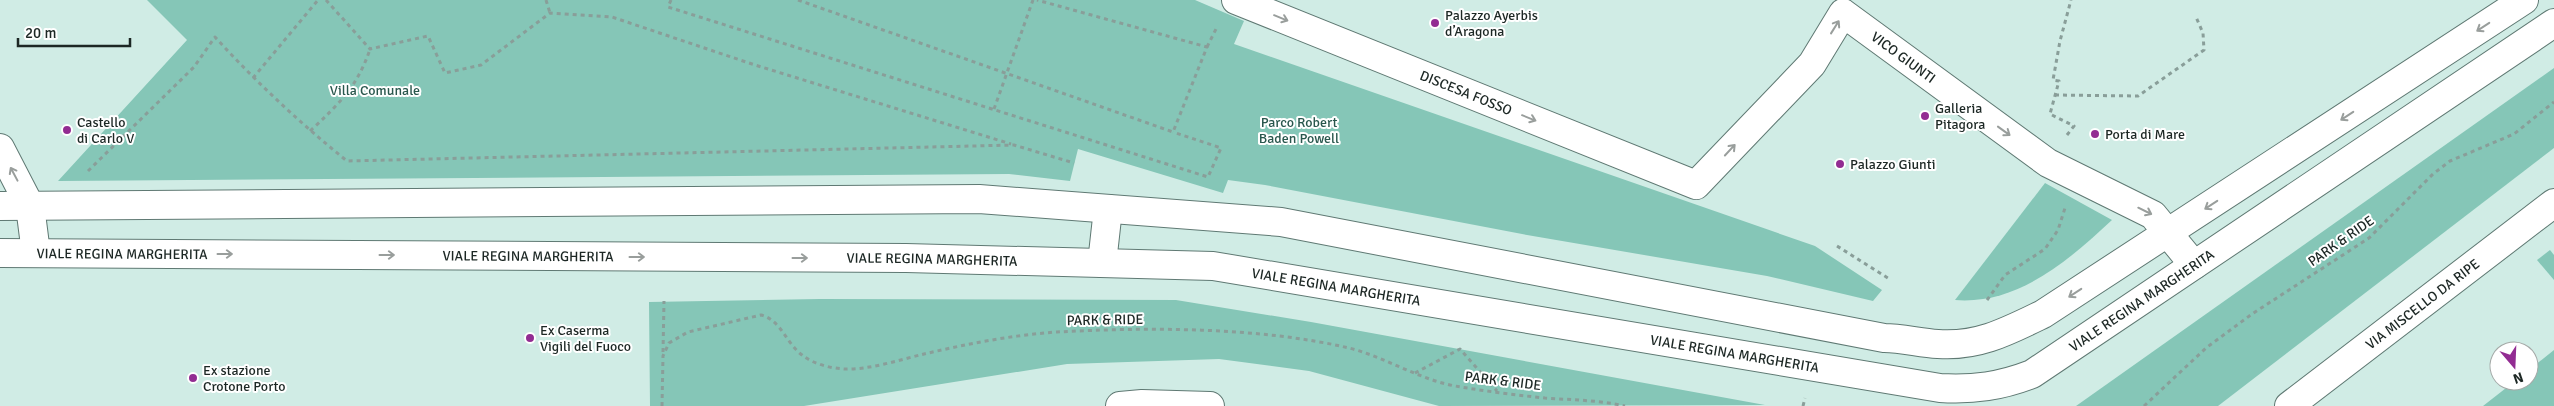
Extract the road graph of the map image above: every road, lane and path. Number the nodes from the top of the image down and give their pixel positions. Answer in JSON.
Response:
{"nodes":[{"id":1,"x":318,"y":0,"type":"edge"},
{"id":2,"x":326,"y":0,"type":"edge"},
{"id":3,"x":546,"y":0,"type":"edge"},
{"id":4,"x":671,"y":0,"type":"edge"},
{"id":5,"x":798,"y":0,"type":"edge"},
{"id":6,"x":1035,"y":0,"type":"edge"},
{"id":7,"x":1236,"y":0,"type":"edge"},
{"id":8,"x":2071,"y":0,"type":"edge"},
{"id":9,"x":2524,"y":0,"type":"edge"},
{"id":10,"x":550,"y":13,"type":"junction"},
{"id":11,"x":2196,"y":17,"type":"dead end"},
{"id":12,"x":2554,"y":23,"type":"edge"},
{"id":13,"x":1224,"y":28,"type":"dead end"},
{"id":14,"x":1207,"y":47,"type":"junction"},
{"id":15,"x":370,"y":49,"type":"junction"},
{"id":16,"x":1007,"y":73,"type":"junction"},
{"id":17,"x":252,"y":78,"type":"junction"},
{"id":18,"x":2055,"y":94,"type":"junction"},
{"id":19,"x":2554,"y":102,"type":"edge"},
{"id":20,"x":994,"y":110,"type":"junction"},
{"id":21,"x":2074,"y":126,"type":"dead end"},
{"id":22,"x":310,"y":131,"type":"junction"},
{"id":23,"x":1173,"y":132,"type":"junction"},
{"id":24,"x":1014,"y":145,"type":"junction"},
{"id":25,"x":0,"y":148,"type":"edge"},
{"id":26,"x":1074,"y":163,"type":"dead end"},
{"id":27,"x":85,"y":174,"type":"dead end"},
{"id":28,"x":1696,"y":185,"type":"joint"},
{"id":29,"x":2554,"y":203,"type":"edge"},
{"id":30,"x":2066,"y":204,"type":"dead end"},
{"id":31,"x":0,"y":206,"type":"edge"},
{"id":32,"x":30,"y":206,"type":"junction"},
{"id":33,"x":1108,"y":209,"type":"junction"},
{"id":34,"x":2168,"y":233,"type":"junction"},
{"id":35,"x":1837,"y":246,"type":"dead end"},
{"id":36,"x":0,"y":253,"type":"edge"},
{"id":37,"x":36,"y":253,"type":"junction"},
{"id":38,"x":1102,"y":263,"type":"junction"},
{"id":39,"x":2194,"y":266,"type":"junction"},
{"id":40,"x":1891,"y":280,"type":"dead end"},
{"id":41,"x":1987,"y":300,"type":"dead end"},
{"id":42,"x":664,"y":301,"type":"dead end"},
{"id":43,"x":663,"y":356,"type":"junction"},
{"id":44,"x":1414,"y":374,"type":"junction"},
{"id":45,"x":1497,"y":391,"type":"junction"},
{"id":46,"x":662,"y":406,"type":"edge"},
{"id":47,"x":1120,"y":406,"type":"edge"},
{"id":48,"x":1210,"y":406,"type":"edge"},
{"id":49,"x":1625,"y":406,"type":"edge"},
{"id":50,"x":2144,"y":406,"type":"edge"},
{"id":51,"x":2289,"y":406,"type":"edge"}],
"edges":[{"from":1,"to":17,"type":"path"},
{"from":2,"to":15,"type":"path"},
{"from":3,"to":10,"type":"path"},
{"from":4,"to":20,"type":"path"},
{"from":5,"to":16,"type":"path"},
{"from":6,"to":14,"type":"path"},
{"from":6,"to":16,"type":"path"},
{"from":7,"to":28,"type":"street","name":"DISCESA FOSSO","one_way":true},
{"from":8,"to":18,"type":"path"},
{"from":9,"to":34,"type":"street","one_way":true},
{"from":10,"to":15,"type":"path"},
{"from":10,"to":24,"type":"path"},
{"from":11,"to":18,"type":"path"},
{"from":12,"to":39,"type":"street","name":"VIALE REGINA MARGHERITA"},
{"from":13,"to":14,"type":"path"},
{"from":14,"to":23,"type":"path"},
{"from":15,"to":22,"type":"path"},
{"from":16,"to":20,"type":"path"},
{"from":16,"to":23,"type":"path"},
{"from":17,"to":22,"type":"path"},
{"from":17,"to":27,"type":"path"},
{"from":18,"to":21,"type":"path"},
{"from":19,"to":50,"type":"path","name":"PARK & RIDE"},
{"from":20,"to":23,"type":"path"},
{"from":22,"to":24,"type":"path"},
{"from":24,"to":26,"type":"path"},
{"from":32,"to":25,"type":"street","one_way":true},
{"from":28,"to":34,"type":"street","name":"VICO GIUNTI","one_way":true},
{"from":29,"to":51,"type":"street","name":"VIA MISCELLO DA RIPE"},
{"from":30,"to":41,"type":"path"},
{"from":31,"to":32,"type":"street"},
{"from":32,"to":33,"type":"street"},
{"from":32,"to":37,"type":"street"},
{"from":34,"to":33,"type":"street","one_way":true},
{"from":33,"to":38,"type":"street"},
{"from":34,"to":39,"type":"street","name":"VICO GIUNTI"},
{"from":35,"to":40,"type":"path"},
{"from":36,"to":37,"type":"street","name":"VIALE REGINA MARGHERITA"},
{"from":37,"to":38,"type":"street","name":"VIALE REGINA MARGHERITA","one_way":true},
{"from":38,"to":39,"type":"street","name":"VIALE REGINA MARGHERITA"},
{"from":42,"to":43,"type":"path"},
{"from":43,"to":44,"type":"path","name":"PARK & RIDE"},
{"from":43,"to":46,"type":"path"},
{"from":44,"to":45,"type":"path","name":"PARK & RIDE"},
{"from":44,"to":45,"type":"path"},
{"from":45,"to":49,"type":"path","name":"PARK & RIDE"},
{"from":47,"to":48,"type":"street"}]}
